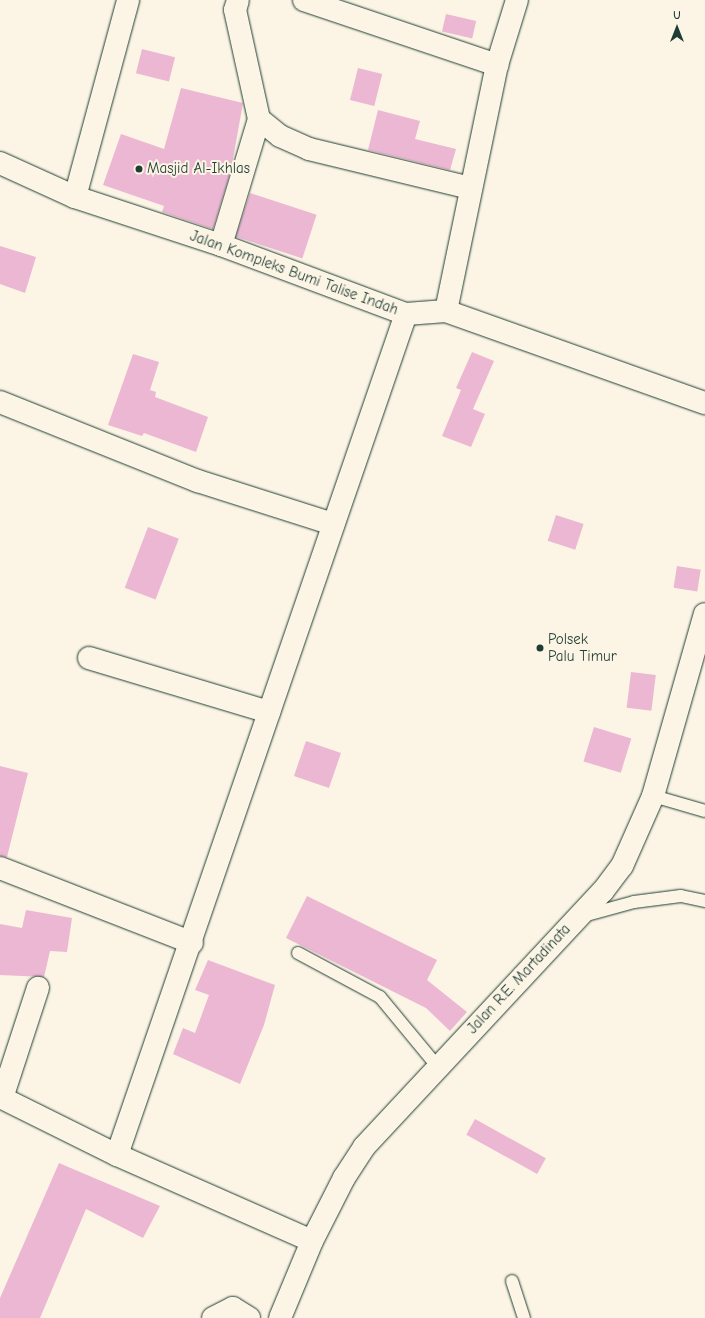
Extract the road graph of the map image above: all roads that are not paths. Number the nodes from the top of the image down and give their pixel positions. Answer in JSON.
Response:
{"nodes":[{"id":1,"x":128,"y":0,"type":"edge"},
{"id":2,"x":238,"y":0,"type":"edge"},
{"id":3,"x":304,"y":0,"type":"edge"},
{"id":4,"x":517,"y":0,"type":"edge"},
{"id":5,"x":497,"y":65,"type":"junction"},
{"id":6,"x":259,"y":119,"type":"junction"},
{"id":7,"x":0,"y":163,"type":"edge"},
{"id":8,"x":470,"y":188,"type":"junction"},
{"id":9,"x":75,"y":197,"type":"junction"},
{"id":10,"x":221,"y":245,"type":"junction"},
{"id":11,"x":446,"y":311,"type":"junction"},
{"id":12,"x":406,"y":314,"type":"junction"},
{"id":13,"x":0,"y":402,"type":"edge"},
{"id":14,"x":705,"y":403,"type":"edge"},
{"id":15,"x":333,"y":524,"type":"junction"},
{"id":16,"x":705,"y":614,"type":"edge"},
{"id":17,"x":89,"y":658,"type":"dead end"},
{"id":18,"x":269,"y":712,"type":"junction"},
{"id":19,"x":653,"y":796,"type":"junction"},
{"id":20,"x":705,"y":812,"type":"edge"},
{"id":21,"x":0,"y":868,"type":"edge"},
{"id":22,"x":705,"y":901,"type":"edge"},
{"id":23,"x":576,"y":918,"type":"junction"},
{"id":24,"x":192,"y":943,"type":"junction"},
{"id":25,"x":298,"y":953,"type":"dead end"},
{"id":26,"x":38,"y":988,"type":"dead end"},
{"id":27,"x":437,"y":1066,"type":"junction"},
{"id":28,"x":1,"y":1098,"type":"edge"},
{"id":29,"x":117,"y":1155,"type":"junction"},
{"id":30,"x":312,"y":1241,"type":"junction"},
{"id":31,"x":512,"y":1281,"type":"dead end"},
{"id":32,"x":213,"y":1318,"type":"edge"},
{"id":33,"x":249,"y":1318,"type":"edge"},
{"id":34,"x":280,"y":1318,"type":"edge"},
{"id":35,"x":524,"y":1318,"type":"edge"}],
"edges":[{"from":1,"to":9,"type":"main road"},
{"from":2,"to":6,"type":"main road"},
{"from":3,"to":5,"type":"main road"},
{"from":4,"to":5,"type":"main road"},
{"from":5,"to":8,"type":"main road"},
{"from":6,"to":8,"type":"main road"},
{"from":6,"to":10,"type":"main road"},
{"from":7,"to":9,"type":"main road","name":"Jalan Kompleks Bumi Talise Indah"},
{"from":8,"to":11,"type":"main road"},
{"from":9,"to":10,"type":"main road","name":"Jalan Kompleks Bumi Talise Indah"},
{"from":10,"to":12,"type":"main road","name":"Jalan Kompleks Bumi Talise Indah"},
{"from":11,"to":12,"type":"main road","name":"Jalan Kompleks Bumi Talise Indah"},
{"from":11,"to":14,"type":"main road","name":"Jalan Kompleks Bumi Talise Indah"},
{"from":12,"to":15,"type":"main road"},
{"from":13,"to":15,"type":"main road"},
{"from":15,"to":18,"type":"main road"},
{"from":16,"to":19,"type":"main road","name":"Jalan R.E. Martadinata"},
{"from":17,"to":18,"type":"main road"},
{"from":18,"to":24,"type":"main road"},
{"from":19,"to":20,"type":"lane"},
{"from":19,"to":23,"type":"main road","name":"Jalan R.E. Martadinata"},
{"from":21,"to":24,"type":"main road"},
{"from":22,"to":23,"type":"lane"},
{"from":23,"to":27,"type":"main road","name":"Jalan R.E. Martadinata"},
{"from":24,"to":29,"type":"main road"},
{"from":25,"to":27,"type":"lane"},
{"from":26,"to":28,"type":"main road"},
{"from":27,"to":30,"type":"main road","name":"Jalan R.E. Martadinata"},
{"from":28,"to":29,"type":"main road"},
{"from":29,"to":30,"type":"main road"},
{"from":30,"to":34,"type":"main road","name":"Jalan R.E. Martadinata"},
{"from":31,"to":35,"type":"lane"},
{"from":32,"to":33,"type":"main road"}]}
